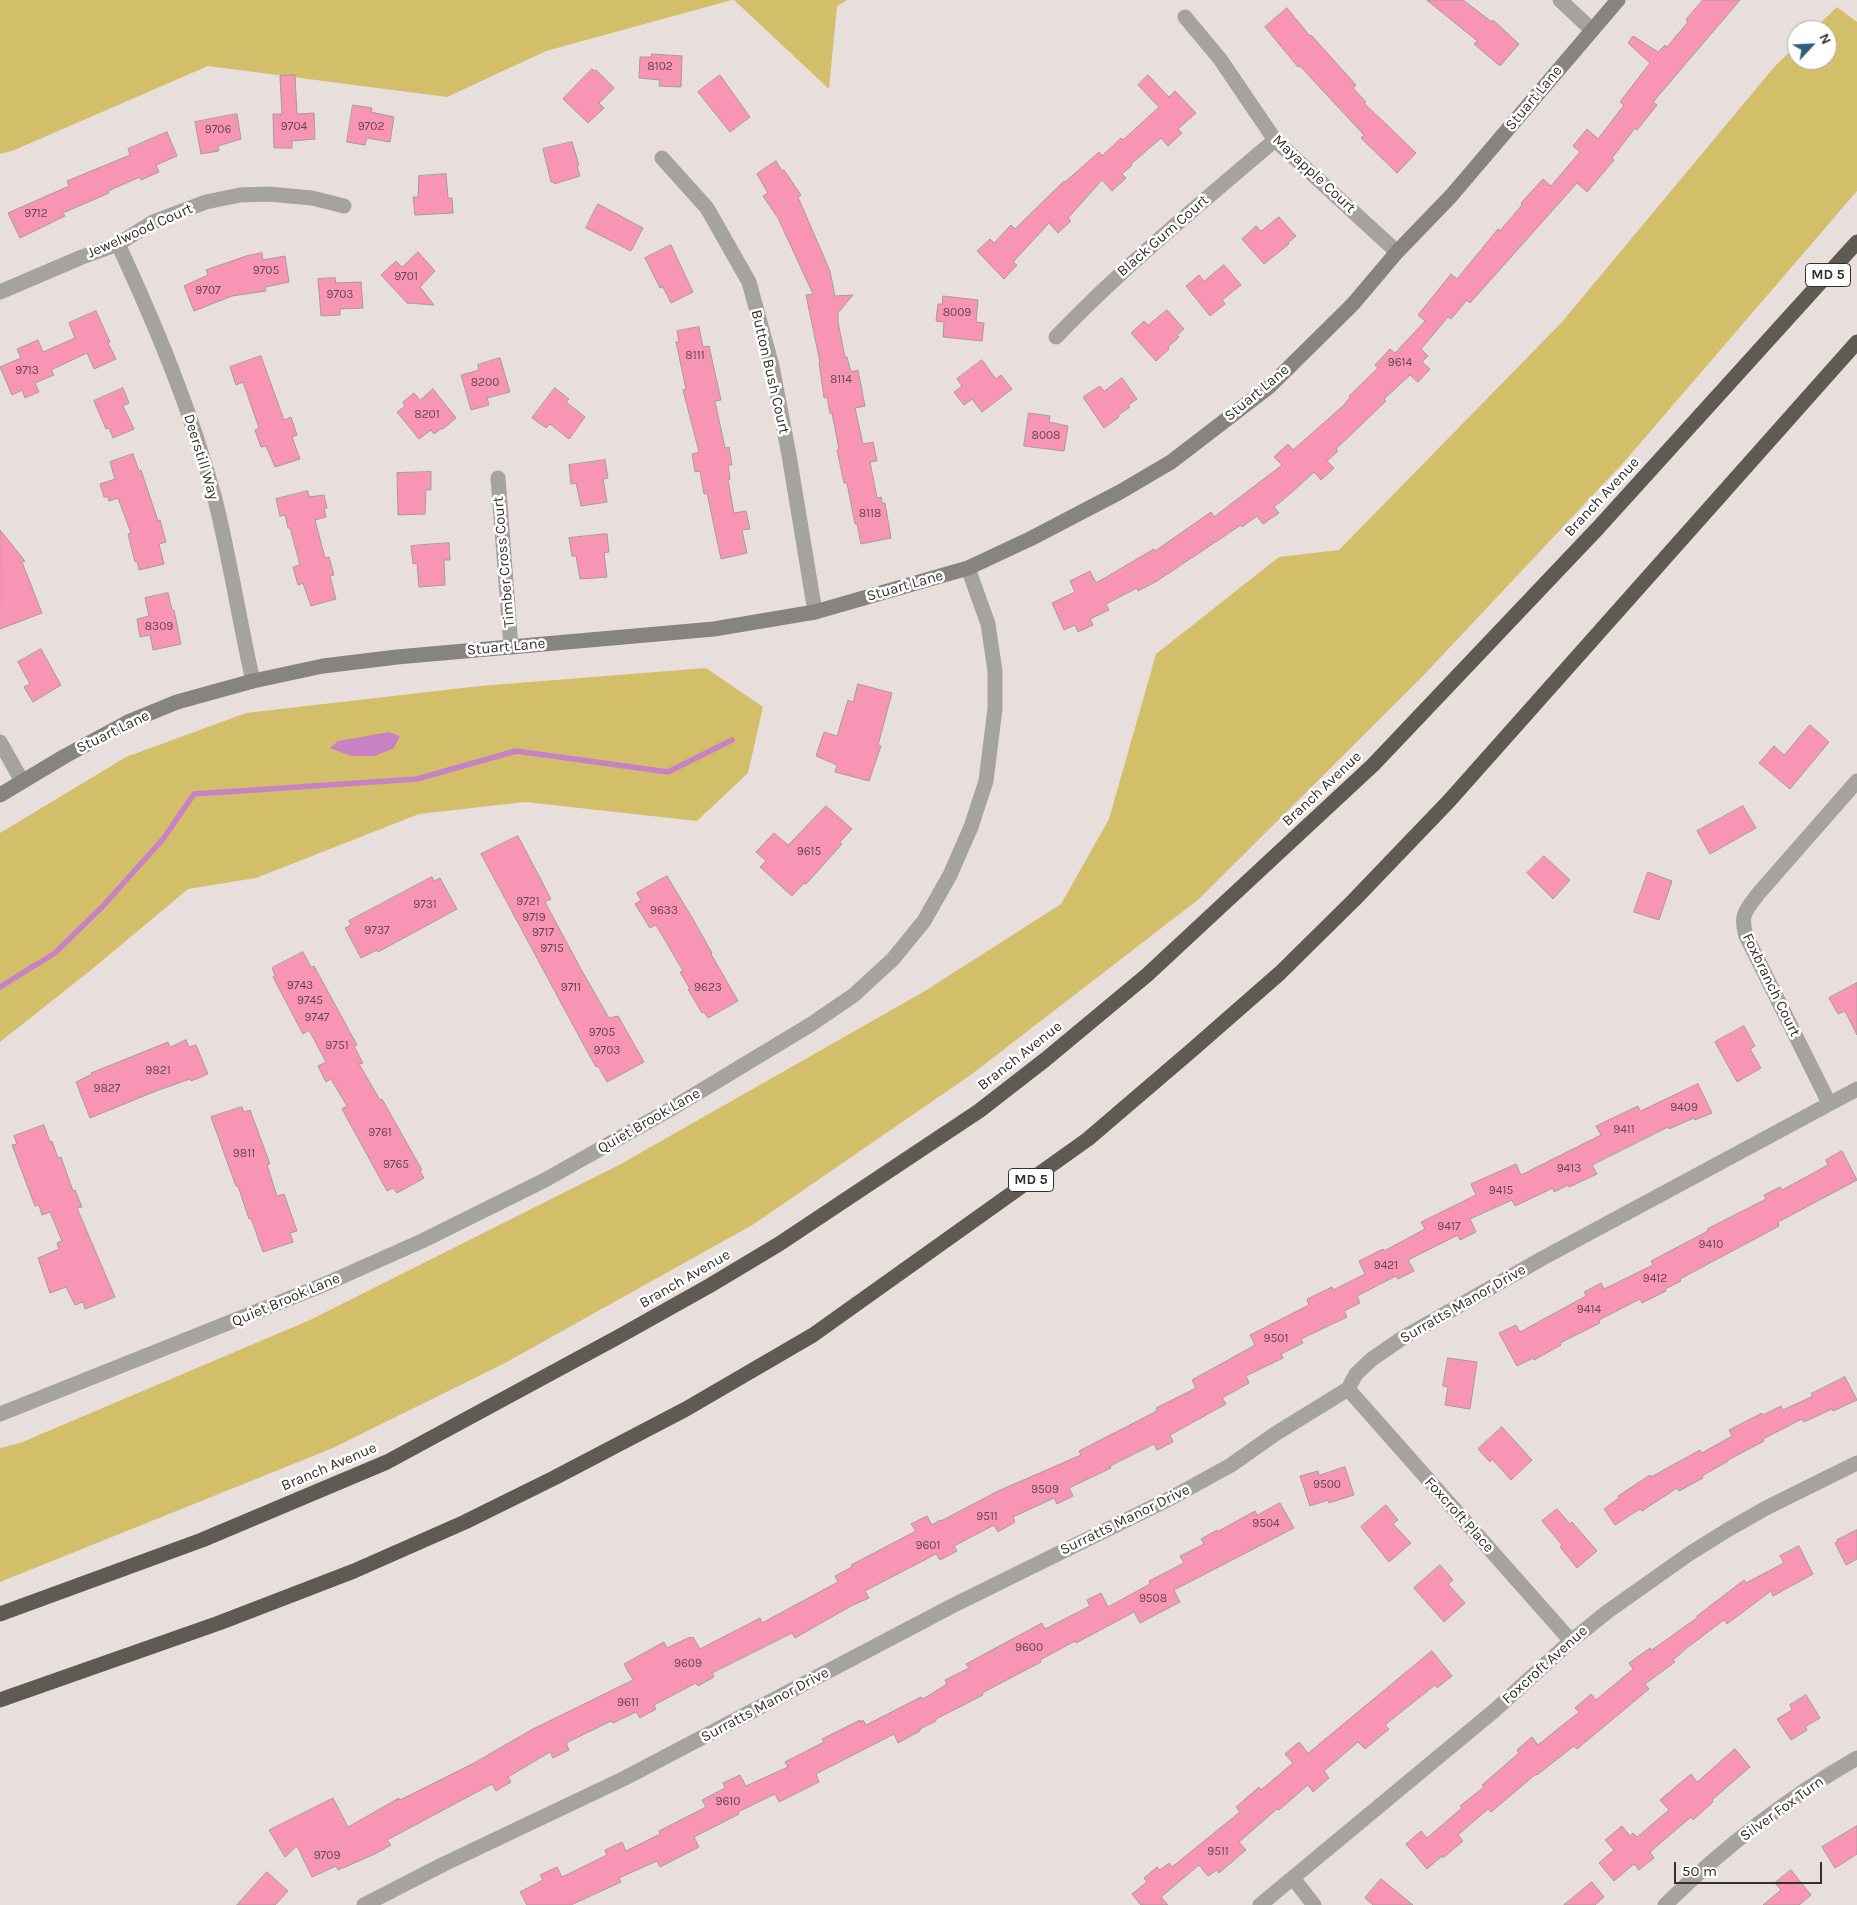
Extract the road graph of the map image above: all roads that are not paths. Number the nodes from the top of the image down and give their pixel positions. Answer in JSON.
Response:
{"nodes":[{"id":1,"x":1560,"y":0,"type":"edge"},
{"id":2,"x":1618,"y":0,"type":"edge"},
{"id":3,"x":1185,"y":17,"type":"dead end"},
{"id":4,"x":1592,"y":30,"type":"junction"},
{"id":5,"x":1275,"y":140,"type":"junction"},
{"id":6,"x":662,"y":158,"type":"dead end"},
{"id":7,"x":344,"y":206,"type":"dead end"},
{"id":8,"x":1857,"y":242,"type":"edge"},
{"id":9,"x":118,"y":244,"type":"junction"},
{"id":10,"x":1398,"y":252,"type":"junction"},
{"id":11,"x":0,"y":292,"type":"edge"},
{"id":12,"x":1056,"y":337,"type":"dead end"},
{"id":13,"x":1857,"y":342,"type":"edge"},
{"id":14,"x":498,"y":478,"type":"dead end"},
{"id":15,"x":968,"y":568,"type":"junction"},
{"id":16,"x":816,"y":612,"type":"junction"},
{"id":17,"x":511,"y":647,"type":"junction"},
{"id":18,"x":253,"y":681,"type":"junction"},
{"id":19,"x":0,"y":742,"type":"edge"},
{"id":20,"x":22,"y":781,"type":"junction"},
{"id":21,"x":1857,"y":781,"type":"edge"},
{"id":22,"x":0,"y":795,"type":"edge"},
{"id":23,"x":1857,"y":1090,"type":"edge"},
{"id":24,"x":1829,"y":1103,"type":"junction"},
{"id":25,"x":1348,"y":1390,"type":"junction"},
{"id":26,"x":0,"y":1414,"type":"edge"},
{"id":27,"x":1857,"y":1463,"type":"edge"},
{"id":28,"x":0,"y":1614,"type":"edge"},
{"id":29,"x":1570,"y":1641,"type":"junction"},
{"id":30,"x":0,"y":1700,"type":"edge"},
{"id":31,"x":1857,"y":1758,"type":"edge"},
{"id":32,"x":1293,"y":1878,"type":"junction"},
{"id":33,"x":364,"y":1905,"type":"edge"},
{"id":34,"x":1260,"y":1905,"type":"edge"},
{"id":35,"x":1314,"y":1905,"type":"edge"},
{"id":36,"x":1665,"y":1905,"type":"edge"}],
"edges":[{"from":1,"to":4,"type":"street"},
{"from":2,"to":4,"type":"street","name":"Stuart Lane"},
{"from":3,"to":5,"type":"street","name":"Mayapple Court"},
{"from":4,"to":10,"type":"street","name":"Stuart Lane"},
{"from":5,"to":10,"type":"street","name":"Mayapple Court"},
{"from":5,"to":12,"type":"street","name":"Black Gum Court"},
{"from":6,"to":16,"type":"street","name":"Button Bush Court"},
{"from":7,"to":9,"type":"street","name":"Jewelwood Court"},
{"from":8,"to":28,"type":"highway","name":"Branch Avenue","number":"MD 5"},
{"from":9,"to":11,"type":"street","name":"Jewelwood Court"},
{"from":9,"to":18,"type":"street","name":"Deerstill Way"},
{"from":10,"to":15,"type":"street","name":"Stuart Lane"},
{"from":13,"to":30,"type":"highway","number":"MD 5"},
{"from":14,"to":17,"type":"street","name":"Timber Cross Court"},
{"from":15,"to":16,"type":"street","name":"Stuart Lane"},
{"from":15,"to":26,"type":"street","name":"Quiet Brook Lane"},
{"from":16,"to":17,"type":"street","name":"Stuart Lane"},
{"from":17,"to":18,"type":"street","name":"Stuart Lane"},
{"from":18,"to":20,"type":"street","name":"Stuart Lane"},
{"from":19,"to":20,"type":"street"},
{"from":20,"to":22,"type":"street","name":"Stuart Lane"},
{"from":21,"to":24,"type":"street","name":"Foxbranch Court"},
{"from":23,"to":24,"type":"street","name":"Surratts Manor Drive"},
{"from":24,"to":25,"type":"street","name":"Surratts Manor Drive"},
{"from":25,"to":29,"type":"street","name":"Foxcroft Place"},
{"from":25,"to":33,"type":"street","name":"Surratts Manor Drive"},
{"from":27,"to":29,"type":"street","name":"Foxcroft Avenue"},
{"from":29,"to":32,"type":"street","name":"Foxcroft Avenue"},
{"from":31,"to":36,"type":"street","name":"Silver Fox Turn"},
{"from":32,"to":34,"type":"street","name":"Foxcroft Avenue"},
{"from":32,"to":35,"type":"street"}]}
